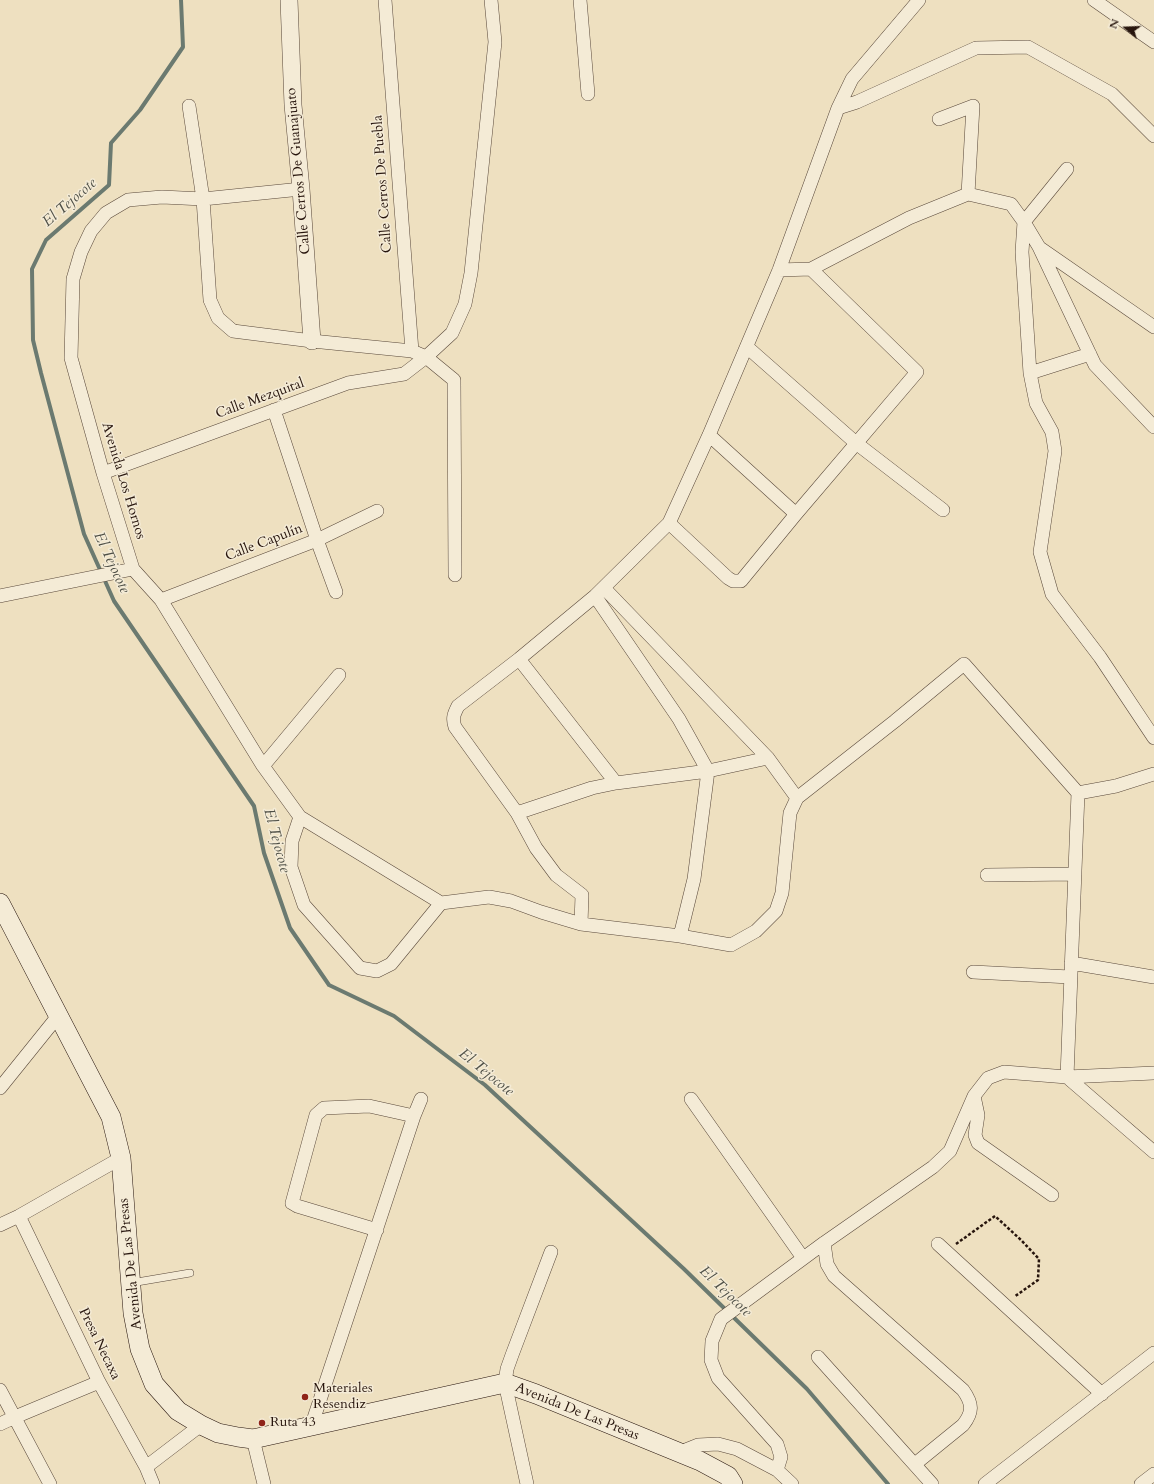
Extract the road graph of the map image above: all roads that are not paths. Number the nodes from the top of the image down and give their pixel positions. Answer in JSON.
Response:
{"nodes":[{"id":1,"x":289,"y":0,"type":"edge"},
{"id":2,"x":385,"y":0,"type":"edge"},
{"id":3,"x":491,"y":0,"type":"edge"},
{"id":4,"x":580,"y":0,"type":"edge"},
{"id":5,"x":919,"y":0,"type":"edge"},
{"id":6,"x":1094,"y":0,"type":"edge"},
{"id":7,"x":1154,"y":42,"type":"edge"},
{"id":8,"x":588,"y":94,"type":"dead end"},
{"id":9,"x":189,"y":106,"type":"dead end"},
{"id":10,"x":838,"y":108,"type":"junction"},
{"id":11,"x":939,"y":119,"type":"dead end"},
{"id":12,"x":1154,"y":136,"type":"edge"},
{"id":13,"x":1067,"y":169,"type":"dead end"},
{"id":14,"x":301,"y":189,"type":"junction"},
{"id":15,"x":968,"y":194,"type":"junction"},
{"id":16,"x":203,"y":199,"type":"junction"},
{"id":17,"x":1024,"y":222,"type":"junction"},
{"id":18,"x":1039,"y":247,"type":"junction"},
{"id":19,"x":811,"y":269,"type":"junction"},
{"id":20,"x":779,"y":270,"type":"junction"},
{"id":21,"x":1154,"y":327,"type":"edge"},
{"id":22,"x":312,"y":341,"type":"junction"},
{"id":23,"x":747,"y":347,"type":"junction"},
{"id":24,"x":412,"y":351,"type":"junction"},
{"id":25,"x":1090,"y":354,"type":"junction"},
{"id":26,"x":426,"y":357,"type":"junction"},
{"id":27,"x":1030,"y":373,"type":"junction"},
{"id":28,"x":274,"y":410,"type":"junction"},
{"id":29,"x":1154,"y":427,"type":"edge"},
{"id":30,"x":709,"y":435,"type":"junction"},
{"id":31,"x":856,"y":443,"type":"junction"},
{"id":32,"x":103,"y":473,"type":"junction"},
{"id":33,"x":943,"y":510,"type":"dead end"},
{"id":34,"x":377,"y":511,"type":"dead end"},
{"id":35,"x":796,"y":514,"type":"junction"},
{"id":36,"x":669,"y":523,"type":"junction"},
{"id":37,"x":316,"y":540,"type":"junction"},
{"id":38,"x":133,"y":569,"type":"junction"},
{"id":39,"x":455,"y":575,"type":"dead end"},
{"id":40,"x":336,"y":592,"type":"dead end"},
{"id":41,"x":600,"y":592,"type":"junction"},
{"id":42,"x":0,"y":596,"type":"edge"},
{"id":43,"x":161,"y":600,"type":"junction"},
{"id":44,"x":519,"y":659,"type":"junction"},
{"id":45,"x":339,"y":675,"type":"dead end"},
{"id":46,"x":1154,"y":738,"type":"edge"},
{"id":47,"x":768,"y":758,"type":"junction"},
{"id":48,"x":263,"y":766,"type":"junction"},
{"id":49,"x":708,"y":771,"type":"junction"},
{"id":50,"x":1154,"y":774,"type":"edge"},
{"id":51,"x":616,"y":783,"type":"junction"},
{"id":52,"x":1078,"y":793,"type":"junction"},
{"id":53,"x":797,"y":798,"type":"junction"},
{"id":54,"x":517,"y":813,"type":"junction"},
{"id":55,"x":300,"y":817,"type":"junction"},
{"id":56,"x":1074,"y":874,"type":"junction"},
{"id":57,"x":987,"y":875,"type":"dead end"},
{"id":58,"x":0,"y":903,"type":"edge"},
{"id":59,"x":441,"y":903,"type":"junction"},
{"id":60,"x":581,"y":924,"type":"junction"},
{"id":61,"x":680,"y":936,"type":"junction"},
{"id":62,"x":1071,"y":963,"type":"junction"},
{"id":63,"x":973,"y":972,"type":"dead end"},
{"id":64,"x":1070,"y":977,"type":"junction"},
{"id":65,"x":1154,"y":977,"type":"edge"},
{"id":66,"x":58,"y":1016,"type":"junction"},
{"id":67,"x":1154,"y":1072,"type":"edge"},
{"id":68,"x":1067,"y":1077,"type":"junction"},
{"id":69,"x":0,"y":1088,"type":"edge"},
{"id":70,"x":974,"y":1096,"type":"junction"},
{"id":71,"x":691,"y":1099,"type":"dead end"},
{"id":72,"x":422,"y":1100,"type":"dead end"},
{"id":73,"x":414,"y":1116,"type":"junction"},
{"id":74,"x":1154,"y":1152,"type":"edge"},
{"id":75,"x":121,"y":1158,"type":"junction"},
{"id":76,"x":1052,"y":1195,"type":"dead end"},
{"id":77,"x":19,"y":1216,"type":"junction"},
{"id":78,"x":0,"y":1225,"type":"edge"},
{"id":79,"x":377,"y":1230,"type":"junction"},
{"id":80,"x":824,"y":1242,"type":"junction"},
{"id":81,"x":942,"y":1247,"type":"road end"},
{"id":82,"x":551,"y":1252,"type":"dead end"},
{"id":83,"x":803,"y":1258,"type":"junction"},
{"id":84,"x":190,"y":1273,"type":"dead end"},
{"id":85,"x":131,"y":1283,"type":"junction"},
{"id":86,"x":1154,"y":1353,"type":"edge"},
{"id":87,"x":818,"y":1357,"type":"dead end"},
{"id":88,"x":99,"y":1382,"type":"junction"},
{"id":89,"x":505,"y":1383,"type":"junction"},
{"id":90,"x":0,"y":1390,"type":"edge"},
{"id":91,"x":1102,"y":1394,"type":"junction"},
{"id":92,"x":15,"y":1417,"type":"junction"},
{"id":93,"x":0,"y":1424,"type":"edge"},
{"id":94,"x":201,"y":1425,"type":"junction"},
{"id":95,"x":311,"y":1427,"type":"junction"},
{"id":96,"x":253,"y":1439,"type":"junction"},
{"id":97,"x":678,"y":1453,"type":"junction"},
{"id":98,"x":915,"y":1464,"type":"junction"},
{"id":99,"x":146,"y":1467,"type":"junction"},
{"id":100,"x":777,"y":1470,"type":"junction"},
{"id":101,"x":1154,"y":1474,"type":"edge"},
{"id":102,"x":50,"y":1484,"type":"edge"},
{"id":103,"x":153,"y":1484,"type":"edge"},
{"id":104,"x":264,"y":1484,"type":"edge"},
{"id":105,"x":527,"y":1484,"type":"edge"},
{"id":106,"x":733,"y":1484,"type":"edge"},
{"id":107,"x":792,"y":1484,"type":"edge"},
{"id":108,"x":932,"y":1484,"type":"edge"},
{"id":109,"x":985,"y":1484,"type":"edge"},
{"id":110,"x":1141,"y":1484,"type":"edge"}],
"edges":[{"from":1,"to":14,"type":"street","name":"Calle Cerros De Guanajuato"},
{"from":2,"to":24,"type":"street","name":"Calle Cerros De Puebla"},
{"from":3,"to":26,"type":"street","name":"Calle Mezquital"},
{"from":4,"to":8,"type":"street"},
{"from":5,"to":10,"type":"street"},
{"from":6,"to":7,"type":"street"},
{"from":9,"to":16,"type":"street"},
{"from":10,"to":12,"type":"street"},
{"from":10,"to":20,"type":"street"},
{"from":11,"to":15,"type":"street"},
{"from":13,"to":17,"type":"street"},
{"from":14,"to":16,"type":"street","name":"Avenida Los Hornos"},
{"from":14,"to":22,"type":"street","name":"Calle Cerros De Guanajuato"},
{"from":15,"to":17,"type":"street"},
{"from":15,"to":19,"type":"street"},
{"from":16,"to":22,"type":"street"},
{"from":16,"to":32,"type":"street","name":"Avenida Los Hornos"},
{"from":17,"to":18,"type":"street"},
{"from":17,"to":27,"type":"street"},
{"from":18,"to":21,"type":"street"},
{"from":18,"to":25,"type":"street"},
{"from":19,"to":20,"type":"street"},
{"from":19,"to":31,"type":"street"},
{"from":20,"to":23,"type":"street"},
{"from":22,"to":24,"type":"street"},
{"from":23,"to":30,"type":"street"},
{"from":23,"to":31,"type":"street"},
{"from":24,"to":26,"type":"street"},
{"from":25,"to":27,"type":"street"},
{"from":25,"to":29,"type":"street"},
{"from":26,"to":28,"type":"street","name":"Calle Mezquital"},
{"from":26,"to":39,"type":"street"},
{"from":27,"to":46,"type":"street"},
{"from":28,"to":32,"type":"street","name":"Calle Mezquital"},
{"from":28,"to":37,"type":"street"},
{"from":30,"to":35,"type":"street"},
{"from":30,"to":36,"type":"street"},
{"from":31,"to":33,"type":"street"},
{"from":31,"to":35,"type":"street"},
{"from":32,"to":38,"type":"street","name":"Avenida Los Hornos"},
{"from":34,"to":37,"type":"street","name":"Calle Capulín"},
{"from":35,"to":36,"type":"street"},
{"from":36,"to":41,"type":"street"},
{"from":37,"to":40,"type":"street"},
{"from":37,"to":43,"type":"street","name":"Calle Capulín"},
{"from":38,"to":42,"type":"street"},
{"from":38,"to":43,"type":"street","name":"Avenida Los Hornos"},
{"from":41,"to":44,"type":"street"},
{"from":41,"to":47,"type":"street"},
{"from":41,"to":49,"type":"street"},
{"from":43,"to":48,"type":"street","name":"Avenida Los Hornos"},
{"from":44,"to":51,"type":"street"},
{"from":44,"to":54,"type":"street"},
{"from":45,"to":48,"type":"street"},
{"from":47,"to":49,"type":"street"},
{"from":47,"to":53,"type":"street"},
{"from":48,"to":55,"type":"street","name":"Avenida Los Hornos"},
{"from":49,"to":51,"type":"street"},
{"from":49,"to":61,"type":"street"},
{"from":50,"to":52,"type":"street"},
{"from":51,"to":54,"type":"street"},
{"from":52,"to":53,"type":"street"},
{"from":52,"to":56,"type":"street"},
{"from":53,"to":61,"type":"street"},
{"from":54,"to":60,"type":"street"},
{"from":55,"to":59,"type":"street"},
{"from":55,"to":59,"type":"street"},
{"from":56,"to":57,"type":"street"},
{"from":56,"to":62,"type":"street"},
{"from":58,"to":66,"type":"main road","name":"Avenida De Las Presas"},
{"from":59,"to":60,"type":"street"},
{"from":60,"to":61,"type":"street"},
{"from":62,"to":64,"type":"street"},
{"from":62,"to":65,"type":"street"},
{"from":63,"to":64,"type":"street"},
{"from":64,"to":68,"type":"street"},
{"from":66,"to":69,"type":"street"},
{"from":66,"to":75,"type":"main road","name":"Avenida De Las Presas"},
{"from":67,"to":68,"type":"street"},
{"from":68,"to":70,"type":"street"},
{"from":68,"to":74,"type":"street"},
{"from":70,"to":76,"type":"street"},
{"from":70,"to":80,"type":"street"},
{"from":71,"to":83,"type":"street"},
{"from":72,"to":73,"type":"street"},
{"from":73,"to":79,"type":"street"},
{"from":73,"to":79,"type":"street"},
{"from":75,"to":77,"type":"street"},
{"from":75,"to":85,"type":"main road","name":"Avenida De Las Presas"},
{"from":77,"to":78,"type":"street"},
{"from":77,"to":88,"type":"street","name":"Presa Necaxa"},
{"from":79,"to":95,"type":"street"},
{"from":80,"to":83,"type":"street"},
{"from":80,"to":98,"type":"street"},
{"from":81,"to":91,"type":"street"},
{"from":82,"to":89,"type":"street"},
{"from":83,"to":100,"type":"street"},
{"from":84,"to":85,"type":"lane"},
{"from":85,"to":94,"type":"main road","name":"Avenida De Las Presas"},
{"from":86,"to":91,"type":"street"},
{"from":87,"to":98,"type":"street"},
{"from":88,"to":92,"type":"street"},
{"from":88,"to":99,"type":"street","name":"Presa Necaxa"},
{"from":89,"to":95,"type":"main road","name":"Avenida De Las Presas"},
{"from":89,"to":97,"type":"main road","name":"Avenida De Las Presas"},
{"from":89,"to":105,"type":"street"},
{"from":90,"to":92,"type":"street"},
{"from":91,"to":109,"type":"street"},
{"from":92,"to":93,"type":"street"},
{"from":92,"to":102,"type":"street"},
{"from":94,"to":96,"type":"main road","name":"Avenida De Las Presas"},
{"from":94,"to":99,"type":"street"},
{"from":95,"to":96,"type":"main road","name":"Avenida De Las Presas"},
{"from":96,"to":104,"type":"street"},
{"from":97,"to":100,"type":"street"},
{"from":97,"to":106,"type":"main road","name":"Avenida De Las Presas"},
{"from":98,"to":108,"type":"street"},
{"from":99,"to":103,"type":"street","name":"Presa Necaxa"},
{"from":100,"to":107,"type":"street"},
{"from":101,"to":110,"type":"street"}]}
